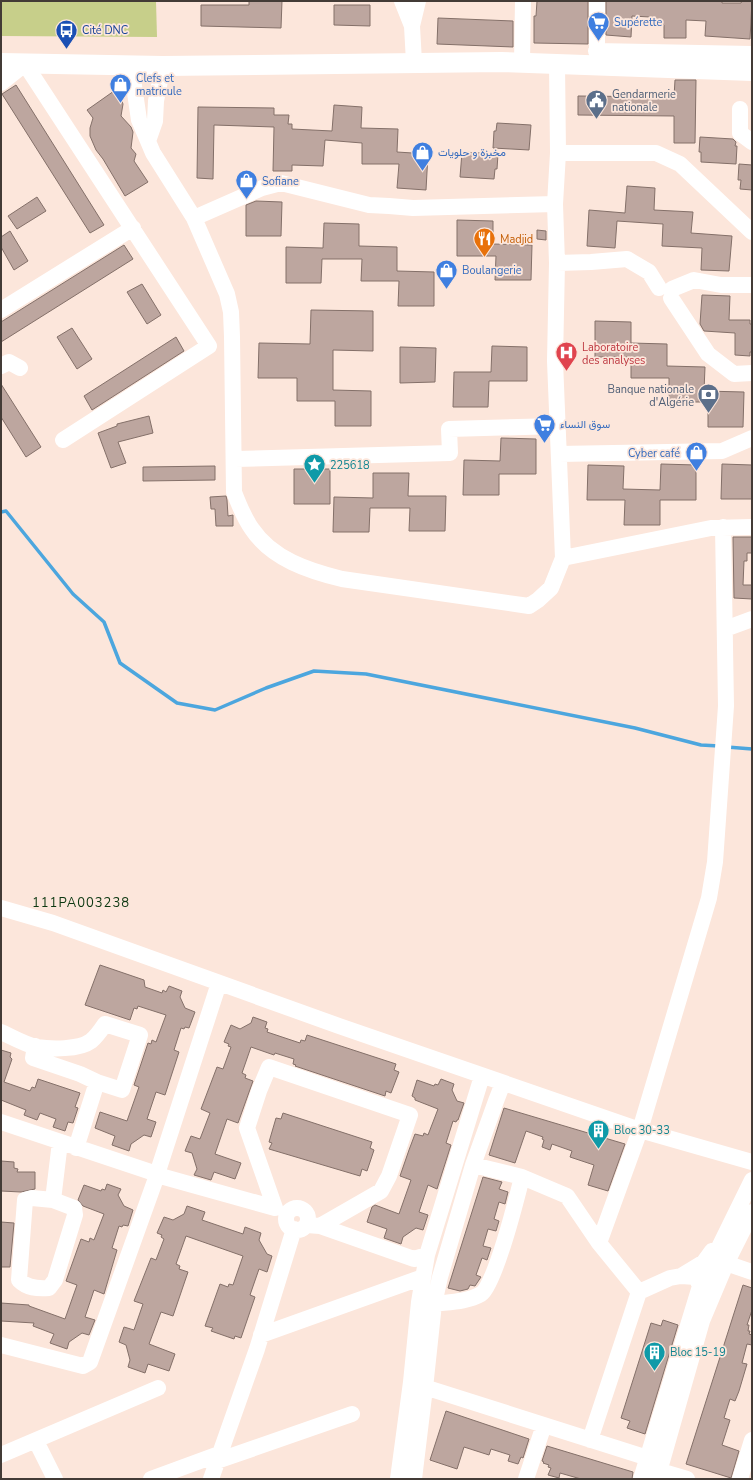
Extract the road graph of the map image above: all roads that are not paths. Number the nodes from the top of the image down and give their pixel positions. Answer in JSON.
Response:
{"nodes":[{"id":1,"x":402,"y":1,"type":"edge"},
{"id":2,"x":418,"y":1,"type":"edge"},
{"id":3,"x":523,"y":1,"type":"edge"},
{"id":4,"x":597,"y":1,"type":"edge"},
{"id":5,"x":412,"y":26,"type":"junction"},
{"id":6,"x":752,"y":54,"type":"edge"},
{"id":7,"x":597,"y":58,"type":"junction"},
{"id":8,"x":414,"y":62,"type":"junction"},
{"id":9,"x":1,"y":63,"type":"edge"},
{"id":10,"x":522,"y":63,"type":"junction"},
{"id":11,"x":25,"y":64,"type":"junction"},
{"id":12,"x":557,"y":64,"type":"junction"},
{"id":13,"x":131,"y":65,"type":"junction"},
{"id":14,"x":162,"y":66,"type":"junction"},
{"id":15,"x":752,"y":71,"type":"edge"},
{"id":16,"x":1,"y":83,"type":"edge"},
{"id":17,"x":740,"y":109,"type":"dead end"},
{"id":18,"x":148,"y":141,"type":"junction"},
{"id":19,"x":752,"y":142,"type":"edge"},
{"id":20,"x":558,"y":152,"type":"junction"},
{"id":21,"x":555,"y":204,"type":"junction"},
{"id":22,"x":194,"y":218,"type":"junction"},
{"id":23,"x":133,"y":228,"type":"junction"},
{"id":24,"x":752,"y":232,"type":"edge"},
{"id":25,"x":558,"y":263,"type":"junction"},
{"id":26,"x":752,"y":285,"type":"edge"},
{"id":27,"x":668,"y":291,"type":"junction"},
{"id":28,"x":1,"y":310,"type":"edge"},
{"id":29,"x":1,"y":366,"type":"edge"},
{"id":30,"x":20,"y":368,"type":"dead end"},
{"id":31,"x":752,"y":373,"type":"edge"},
{"id":32,"x":558,"y":426,"type":"junction"},
{"id":33,"x":752,"y":438,"type":"edge"},
{"id":34,"x":63,"y":440,"type":"dead end"},
{"id":35,"x":559,"y":454,"type":"junction"},
{"id":36,"x":235,"y":459,"type":"junction"},
{"id":37,"x":723,"y":527,"type":"junction"},
{"id":38,"x":752,"y":527,"type":"edge"},
{"id":39,"x":563,"y":558,"type":"junction"},
{"id":40,"x":752,"y":619,"type":"edge"},
{"id":41,"x":726,"y":629,"type":"junction"},
{"id":42,"x":1,"y":908,"type":"edge"},
{"id":43,"x":219,"y":983,"type":"junction"},
{"id":44,"x":1,"y":1032,"type":"edge"},
{"id":45,"x":35,"y":1046,"type":"junction"},
{"id":46,"x":482,"y":1076,"type":"junction"},
{"id":47,"x":97,"y":1082,"type":"junction"},
{"id":48,"x":503,"y":1083,"type":"junction"},
{"id":49,"x":1,"y":1122,"type":"edge"},
{"id":50,"x":640,"y":1130,"type":"junction"},
{"id":51,"x":60,"y":1142,"type":"junction"},
{"id":52,"x":76,"y":1148,"type":"junction"},
{"id":53,"x":752,"y":1162,"type":"edge"},
{"id":54,"x":473,"y":1165,"type":"junction"},
{"id":55,"x":157,"y":1175,"type":"junction"},
{"id":56,"x":522,"y":1177,"type":"junction"},
{"id":57,"x":752,"y":1180,"type":"edge"},
{"id":58,"x":53,"y":1200,"type":"junction"},
{"id":59,"x":281,"y":1211,"type":"junction"},
{"id":60,"x":752,"y":1212,"type":"edge"},
{"id":61,"x":307,"y":1227,"type":"junction"},
{"id":62,"x":727,"y":1230,"type":"junction"},
{"id":63,"x":599,"y":1243,"type":"junction"},
{"id":64,"x":427,"y":1255,"type":"junction"},
{"id":65,"x":720,"y":1261,"type":"junction"},
{"id":66,"x":752,"y":1272,"type":"edge"},
{"id":67,"x":682,"y":1276,"type":"junction"},
{"id":68,"x":423,"y":1277,"type":"junction"},
{"id":69,"x":700,"y":1286,"type":"junction"},
{"id":70,"x":639,"y":1292,"type":"junction"},
{"id":71,"x":434,"y":1304,"type":"junction"},
{"id":72,"x":261,"y":1335,"type":"junction"},
{"id":73,"x":1,"y":1345,"type":"edge"},
{"id":74,"x":418,"y":1385,"type":"junction"},
{"id":75,"x":158,"y":1388,"type":"dead end"},
{"id":76,"x":352,"y":1414,"type":"dead end"},
{"id":77,"x":544,"y":1425,"type":"junction"},
{"id":78,"x":36,"y":1440,"type":"junction"},
{"id":79,"x":590,"y":1440,"type":"junction"},
{"id":80,"x":752,"y":1440,"type":"edge"},
{"id":81,"x":1,"y":1456,"type":"edge"},
{"id":82,"x":218,"y":1457,"type":"junction"},
{"id":83,"x":648,"y":1458,"type":"junction"},
{"id":84,"x":658,"y":1475,"type":"edge"},
{"id":85,"x":55,"y":1479,"type":"edge"},
{"id":86,"x":151,"y":1479,"type":"edge"},
{"id":87,"x":212,"y":1479,"type":"edge"},
{"id":88,"x":398,"y":1479,"type":"edge"},
{"id":89,"x":414,"y":1479,"type":"edge"},
{"id":90,"x":526,"y":1479,"type":"edge"},
{"id":91,"x":641,"y":1479,"type":"edge"},
{"id":92,"x":687,"y":1479,"type":"edge"},
{"id":93,"x":740,"y":1479,"type":"edge"}],
"edges":[{"from":1,"to":5,"type":"street"},
{"from":2,"to":5,"type":"street"},
{"from":3,"to":10,"type":"street"},
{"from":4,"to":7,"type":"street"},
{"from":5,"to":8,"type":"street"},
{"from":6,"to":7,"type":"street"},
{"from":7,"to":12,"type":"main road"},
{"from":7,"to":15,"type":"main road"},
{"from":8,"to":10,"type":"main road"},
{"from":8,"to":14,"type":"main road"},
{"from":9,"to":11,"type":"main road"},
{"from":10,"to":12,"type":"main road"},
{"from":11,"to":13,"type":"main road"},
{"from":11,"to":16,"type":"street"},
{"from":11,"to":23,"type":"street"},
{"from":12,"to":20,"type":"street"},
{"from":13,"to":14,"type":"main road"},
{"from":13,"to":18,"type":"street"},
{"from":14,"to":18,"type":"street"},
{"from":17,"to":19,"type":"street"},
{"from":18,"to":22,"type":"street"},
{"from":20,"to":21,"type":"street"},
{"from":20,"to":24,"type":"street"},
{"from":21,"to":22,"type":"street"},
{"from":21,"to":25,"type":"street"},
{"from":22,"to":36,"type":"street"},
{"from":23,"to":28,"type":"street"},
{"from":23,"to":34,"type":"street"},
{"from":25,"to":27,"type":"street"},
{"from":25,"to":32,"type":"street"},
{"from":26,"to":27,"type":"street"},
{"from":27,"to":31,"type":"street"},
{"from":29,"to":30,"type":"street"},
{"from":32,"to":35,"type":"street"},
{"from":32,"to":36,"type":"street"},
{"from":33,"to":35,"type":"street"},
{"from":35,"to":39,"type":"street"},
{"from":36,"to":39,"type":"street"},
{"from":37,"to":38,"type":"street"},
{"from":37,"to":39,"type":"street"},
{"from":37,"to":41,"type":"street"},
{"from":40,"to":41,"type":"street"},
{"from":41,"to":50,"type":"street"},
{"from":42,"to":43,"type":"street"},
{"from":43,"to":46,"type":"street"},
{"from":43,"to":55,"type":"street"},
{"from":44,"to":45,"type":"street"},
{"from":45,"to":47,"type":"street"},
{"from":45,"to":47,"type":"street"},
{"from":46,"to":48,"type":"street"},
{"from":46,"to":64,"type":"street"},
{"from":47,"to":52,"type":"street"},
{"from":48,"to":50,"type":"street"},
{"from":48,"to":54,"type":"street"},
{"from":49,"to":51,"type":"street"},
{"from":50,"to":53,"type":"street"},
{"from":50,"to":63,"type":"street"},
{"from":51,"to":52,"type":"street"},
{"from":51,"to":58,"type":"street"},
{"from":52,"to":55,"type":"street"},
{"from":54,"to":56,"type":"street"},
{"from":54,"to":71,"type":"street"},
{"from":55,"to":59,"type":"street"},
{"from":55,"to":73,"type":"street"},
{"from":56,"to":63,"type":"street"},
{"from":56,"to":71,"type":"street"},
{"from":57,"to":62,"type":"street"},
{"from":58,"to":58,"type":"street"},
{"from":59,"to":61,"type":"street"},
{"from":59,"to":61,"type":"street"},
{"from":60,"to":65,"type":"street"},
{"from":61,"to":64,"type":"street"},
{"from":61,"to":72,"type":"street"},
{"from":62,"to":65,"type":"street"},
{"from":62,"to":67,"type":"street"},
{"from":63,"to":70,"type":"street"},
{"from":64,"to":68,"type":"street"},
{"from":65,"to":66,"type":"street"},
{"from":65,"to":69,"type":"street"},
{"from":65,"to":84,"type":"street"},
{"from":67,"to":69,"type":"street"},
{"from":67,"to":70,"type":"street"},
{"from":68,"to":72,"type":"street"},
{"from":68,"to":74,"type":"street"},
{"from":69,"to":83,"type":"street"},
{"from":70,"to":79,"type":"street"},
{"from":71,"to":74,"type":"street"},
{"from":72,"to":82,"type":"street"},
{"from":74,"to":77,"type":"street"},
{"from":74,"to":88,"type":"street"},
{"from":74,"to":89,"type":"street"},
{"from":75,"to":78,"type":"street"},
{"from":76,"to":82,"type":"street"},
{"from":77,"to":79,"type":"street"},
{"from":77,"to":90,"type":"street"},
{"from":78,"to":81,"type":"street"},
{"from":78,"to":85,"type":"street"},
{"from":79,"to":83,"type":"street"},
{"from":80,"to":93,"type":"street"},
{"from":82,"to":86,"type":"street"},
{"from":82,"to":87,"type":"street"},
{"from":83,"to":91,"type":"street"},
{"from":84,"to":92,"type":"street"}]}
